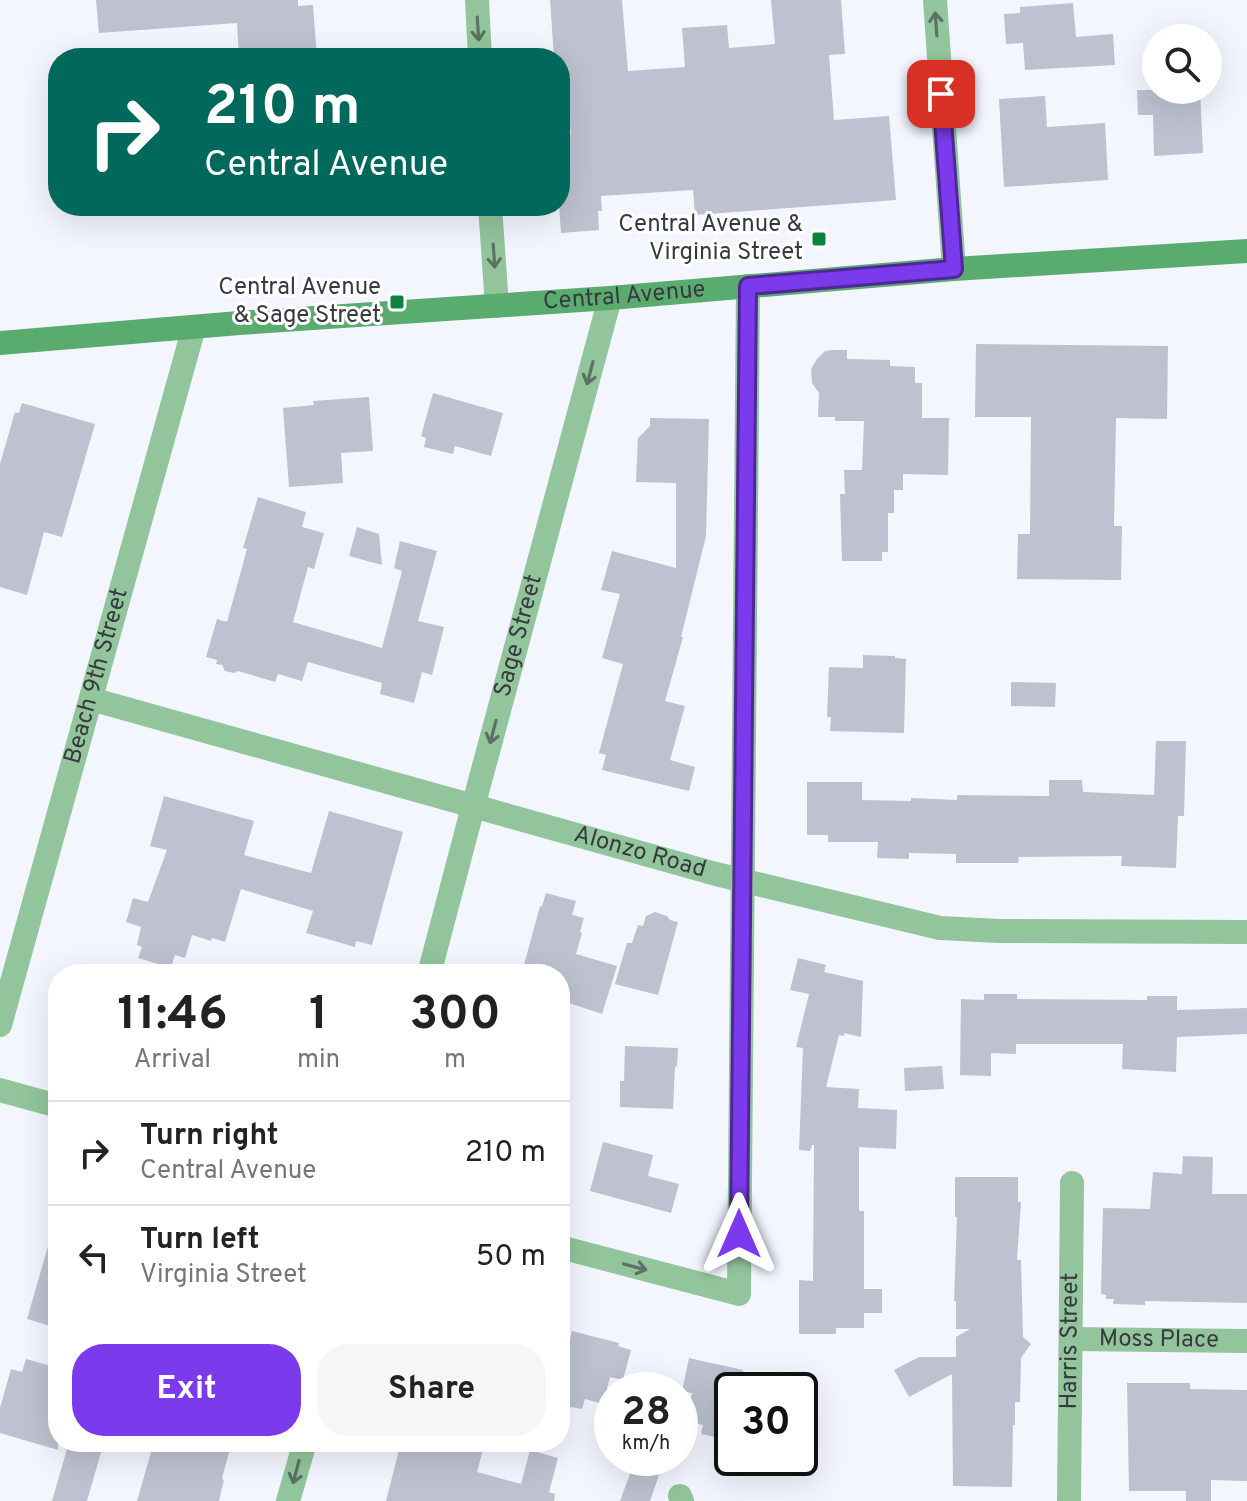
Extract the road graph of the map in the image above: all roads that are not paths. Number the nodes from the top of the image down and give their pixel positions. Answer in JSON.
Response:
{"nodes":[{"id":1,"x":477,"y":0,"type":"edge"},
{"id":2,"x":935,"y":0,"type":"edge"},
{"id":3,"x":479,"y":48,"type":"edge"},
{"id":4,"x":491,"y":216,"type":"edge"},
{"id":5,"x":1247,"y":251,"type":"edge"},
{"id":6,"x":954,"y":269,"type":"junction"},
{"id":7,"x":748,"y":286,"type":"junction"},
{"id":8,"x":610,"y":298,"type":"junction"},
{"id":9,"x":497,"y":306,"type":"junction"},
{"id":10,"x":194,"y":327,"type":"junction"},
{"id":11,"x":0,"y":343,"type":"edge"},
{"id":12,"x":91,"y":699,"type":"junction"},
{"id":13,"x":473,"y":807,"type":"junction"},
{"id":14,"x":742,"y":881,"type":"junction"},
{"id":15,"x":1247,"y":932,"type":"edge"},
{"id":16,"x":432,"y":964,"type":"edge"},
{"id":17,"x":0,"y":1025,"type":"edge"},
{"id":18,"x":0,"y":1090,"type":"edge"},
{"id":19,"x":48,"y":1103,"type":"edge"},
{"id":20,"x":1072,"y":1183,"type":"dead end"},
{"id":21,"x":570,"y":1250,"type":"edge"},
{"id":22,"x":1071,"y":1339,"type":"junction"},
{"id":23,"x":1247,"y":1341,"type":"edge"},
{"id":24,"x":302,"y":1452,"type":"edge"},
{"id":25,"x":288,"y":1501,"type":"edge"},
{"id":26,"x":1069,"y":1501,"type":"edge"}],
"edges":[{"from":1,"to":3,"type":"street","one_way":true},
{"from":6,"to":2,"type":"street","one_way":true},
{"from":4,"to":9,"type":"street","one_way":true},
{"from":5,"to":6,"type":"street","name":"Central Avenue"},
{"from":6,"to":7,"type":"street","name":"Central Avenue"},
{"from":7,"to":8,"type":"street","name":"Central Avenue"},
{"from":7,"to":14,"type":"street"},
{"from":8,"to":9,"type":"street","name":"Central Avenue"},
{"from":8,"to":13,"type":"street","name":"Sage Street","one_way":true},
{"from":9,"to":10,"type":"street","name":"Central Avenue"},
{"from":10,"to":11,"type":"street","name":"Central Avenue"},
{"from":10,"to":12,"type":"street","name":"Beach 9th Street"},
{"from":12,"to":13,"type":"street","name":"Alonzo Road"},
{"from":12,"to":17,"type":"street","name":"Beach 9th Street"},
{"from":13,"to":14,"type":"street","name":"Alonzo Road"},
{"from":13,"to":16,"type":"street","name":"Sage Street"},
{"from":14,"to":15,"type":"street","name":"Alonzo Road"},
{"from":21,"to":14,"type":"street","one_way":true},
{"from":18,"to":19,"type":"street"},
{"from":20,"to":22,"type":"street","name":"Harris Street"},
{"from":22,"to":23,"type":"street","name":"Moss Place"},
{"from":22,"to":26,"type":"street","name":"Harris Street"},
{"from":24,"to":25,"type":"street","one_way":true}]}
